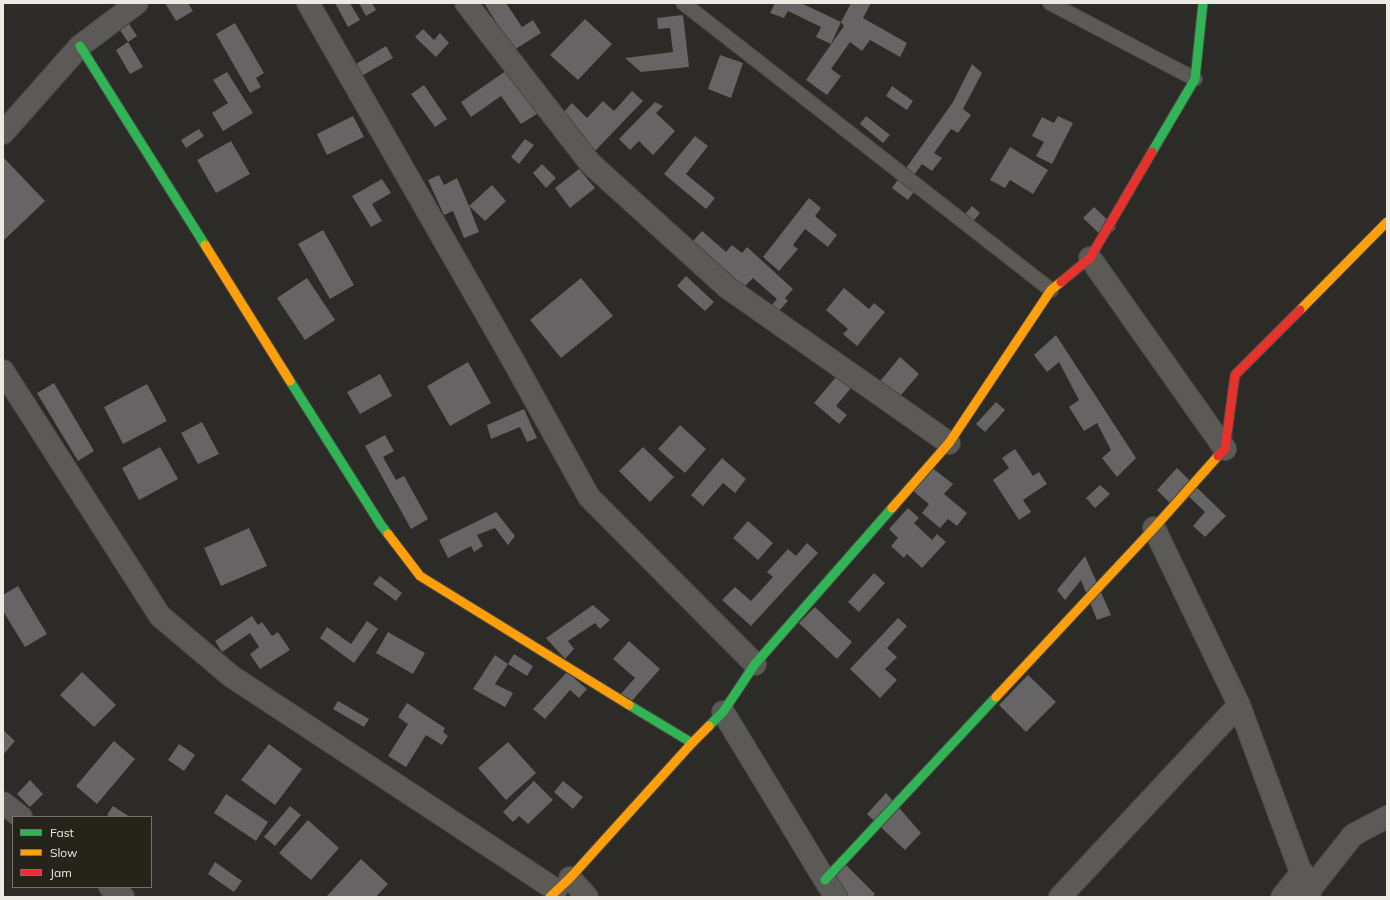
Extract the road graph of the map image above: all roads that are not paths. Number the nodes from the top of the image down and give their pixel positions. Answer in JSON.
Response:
{"nodes":[{"id":1,"x":137,"y":3,"type":"edge"},
{"id":2,"x":308,"y":3,"type":"edge"},
{"id":3,"x":466,"y":3,"type":"edge"},
{"id":4,"x":683,"y":3,"type":"edge"},
{"id":5,"x":1050,"y":3,"type":"edge"},
{"id":6,"x":1203,"y":3,"type":"edge"},
{"id":7,"x":80,"y":46,"type":"junction"},
{"id":8,"x":1195,"y":79,"type":"junction"},
{"id":9,"x":3,"y":134,"type":"edge"},
{"id":10,"x":1387,"y":222,"type":"edge"},
{"id":11,"x":1090,"y":258,"type":"junction"},
{"id":12,"x":1051,"y":290,"type":"junction"},
{"id":13,"x":3,"y":371,"type":"edge"},
{"id":14,"x":949,"y":443,"type":"junction"},
{"id":15,"x":1225,"y":449,"type":"junction"},
{"id":16,"x":1154,"y":528,"type":"junction"},
{"id":17,"x":755,"y":664,"type":"junction"},
{"id":18,"x":1239,"y":705,"type":"junction"},
{"id":19,"x":723,"y":712,"type":"junction"},
{"id":20,"x":692,"y":743,"type":"junction"},
{"id":21,"x":3,"y":803,"type":"edge"},
{"id":22,"x":20,"y":816,"type":"edge"},
{"id":23,"x":1387,"y":817,"type":"edge"},
{"id":24,"x":1306,"y":887,"type":"edge"},
{"id":25,"x":111,"y":888,"type":"edge"},
{"id":26,"x":559,"y":888,"type":"edge"},
{"id":27,"x":830,"y":889,"type":"edge"},
{"id":28,"x":123,"y":897,"type":"edge"},
{"id":29,"x":587,"y":897,"type":"edge"},
{"id":30,"x":1060,"y":897,"type":"edge"},
{"id":31,"x":1282,"y":897,"type":"edge"}],
"edges":[{"from":1,"to":7,"type":"street"},
{"from":2,"to":17,"type":"street"},
{"from":3,"to":14,"type":"street"},
{"from":4,"to":12,"type":"lane"},
{"from":5,"to":8,"type":"lane"},
{"from":6,"to":8,"type":"street"},
{"from":7,"to":9,"type":"street"},
{"from":7,"to":20,"type":"street"},
{"from":8,"to":11,"type":"street"},
{"from":10,"to":15,"type":"street"},
{"from":11,"to":12,"type":"street"},
{"from":11,"to":15,"type":"street"},
{"from":12,"to":14,"type":"street"},
{"from":13,"to":26,"type":"street"},
{"from":14,"to":17,"type":"street"},
{"from":15,"to":16,"type":"street"},
{"from":16,"to":18,"type":"street"},
{"from":16,"to":27,"type":"street"},
{"from":17,"to":19,"type":"street"},
{"from":18,"to":24,"type":"street"},
{"from":18,"to":30,"type":"street"},
{"from":19,"to":20,"type":"street"},
{"from":19,"to":27,"type":"street"},
{"from":20,"to":26,"type":"street"},
{"from":21,"to":22,"type":"street"},
{"from":23,"to":24,"type":"street"},
{"from":24,"to":31,"type":"street"},
{"from":25,"to":28,"type":"street"},
{"from":26,"to":29,"type":"street"}]}
